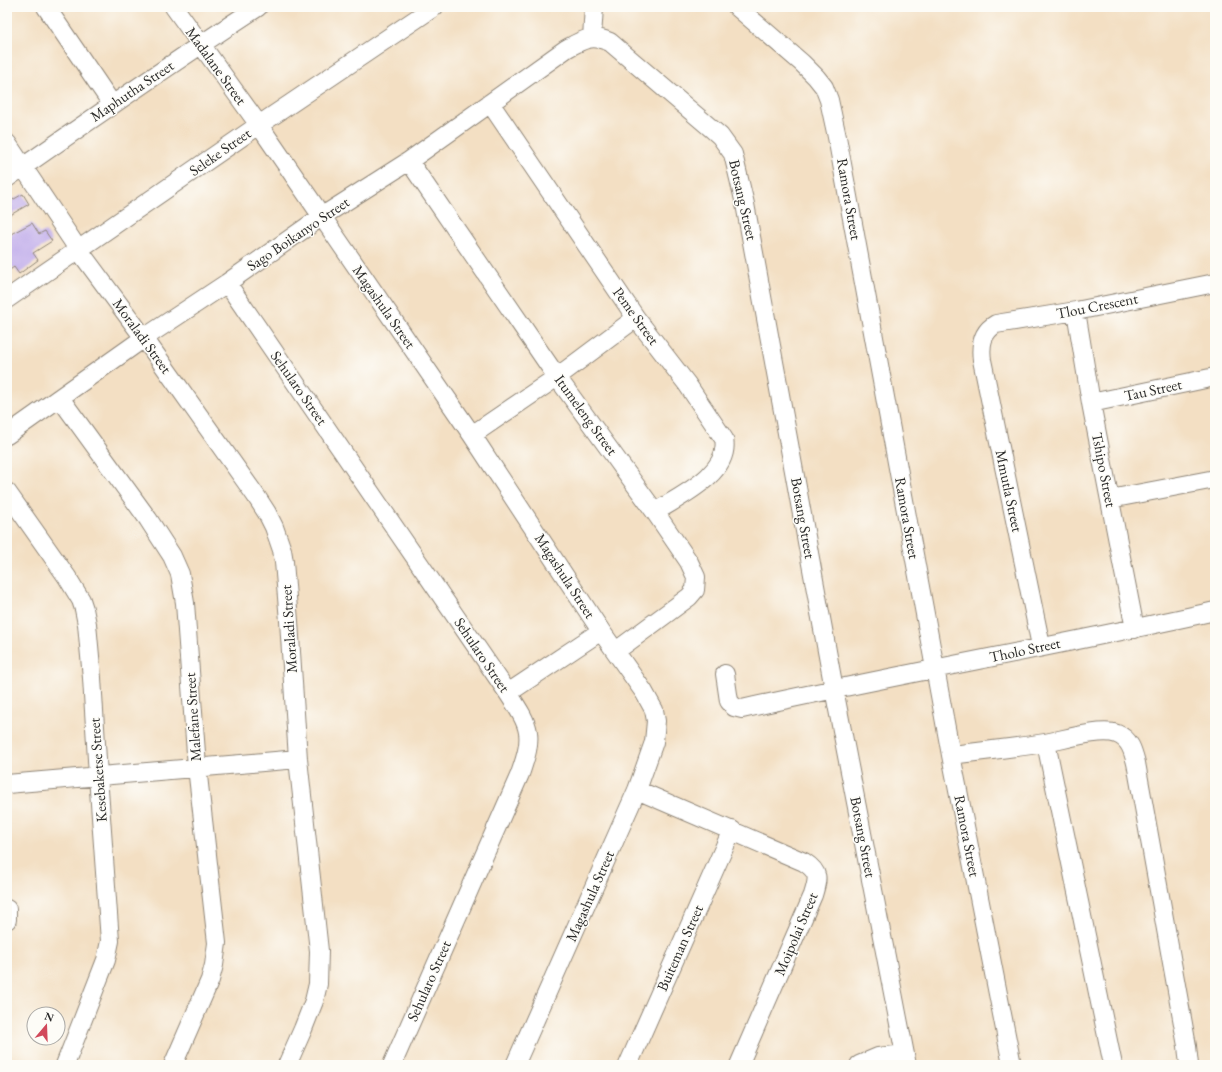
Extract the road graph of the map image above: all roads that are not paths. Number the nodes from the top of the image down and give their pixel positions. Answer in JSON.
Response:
{"nodes":[{"id":1,"x":46,"y":7,"type":"edge"},
{"id":2,"x":174,"y":7,"type":"edge"},
{"id":3,"x":258,"y":7,"type":"edge"},
{"id":4,"x":434,"y":7,"type":"edge"},
{"id":5,"x":594,"y":7,"type":"edge"},
{"id":6,"x":737,"y":7,"type":"edge"},
{"id":7,"x":592,"y":37,"type":"junction"},
{"id":8,"x":200,"y":45,"type":"junction"},
{"id":9,"x":490,"y":103,"type":"junction"},
{"id":10,"x":112,"y":104,"type":"junction"},
{"id":11,"x":259,"y":125,"type":"junction"},
{"id":12,"x":7,"y":144,"type":"edge"},
{"id":13,"x":409,"y":161,"type":"junction"},
{"id":14,"x":23,"y":166,"type":"junction"},
{"id":15,"x":7,"y":178,"type":"edge"},
{"id":16,"x":321,"y":217,"type":"junction"},
{"id":17,"x":78,"y":249,"type":"junction"},
{"id":18,"x":227,"y":283,"type":"junction"},
{"id":19,"x":1215,"y":283,"type":"edge"},
{"id":20,"x":7,"y":299,"type":"edge"},
{"id":21,"x":1076,"y":311,"type":"junction"},
{"id":22,"x":636,"y":318,"type":"junction"},
{"id":23,"x":984,"y":336,"type":"joint"},
{"id":24,"x":144,"y":338,"type":"junction"},
{"id":25,"x":557,"y":376,"type":"junction"},
{"id":26,"x":1215,"y":377,"type":"edge"},
{"id":27,"x":60,"y":398,"type":"junction"},
{"id":28,"x":1091,"y":403,"type":"junction"},
{"id":29,"x":7,"y":435,"type":"edge"},
{"id":30,"x":472,"y":435,"type":"junction"},
{"id":31,"x":1215,"y":479,"type":"edge"},
{"id":32,"x":7,"y":492,"type":"edge"},
{"id":33,"x":1110,"y":499,"type":"junction"},
{"id":34,"x":655,"y":512,"type":"junction"},
{"id":35,"x":1215,"y":611,"type":"edge"},
{"id":36,"x":1135,"y":629,"type":"junction"},
{"id":37,"x":601,"y":631,"type":"junction"},
{"id":38,"x":1041,"y":646,"type":"junction"},
{"id":39,"x":616,"y":651,"type":"junction"},
{"id":40,"x":935,"y":670,"type":"junction"},
{"id":41,"x":725,"y":674,"type":"dead end"},
{"id":42,"x":834,"y":689,"type":"junction"},
{"id":43,"x":508,"y":693,"type":"junction"},
{"id":44,"x":1046,"y":743,"type":"junction"},
{"id":45,"x":951,"y":755,"type":"junction"},
{"id":46,"x":298,"y":759,"type":"junction"},
{"id":47,"x":197,"y":767,"type":"junction"},
{"id":48,"x":98,"y":776,"type":"junction"},
{"id":49,"x":7,"y":784,"type":"edge"},
{"id":50,"x":637,"y":790,"type":"junction"},
{"id":51,"x":732,"y":830,"type":"junction"},
{"id":52,"x":7,"y":909,"type":"edge"},
{"id":53,"x":7,"y":920,"type":"edge"},
{"id":54,"x":906,"y":1060,"type":"edge"},
{"id":55,"x":65,"y":1065,"type":"edge"},
{"id":56,"x":173,"y":1065,"type":"edge"},
{"id":57,"x":286,"y":1065,"type":"edge"},
{"id":58,"x":392,"y":1065,"type":"edge"},
{"id":59,"x":515,"y":1065,"type":"edge"},
{"id":60,"x":628,"y":1065,"type":"edge"},
{"id":61,"x":739,"y":1065,"type":"edge"},
{"id":62,"x":859,"y":1065,"type":"edge"},
{"id":63,"x":1012,"y":1065,"type":"edge"},
{"id":64,"x":1114,"y":1065,"type":"edge"},
{"id":65,"x":1189,"y":1065,"type":"edge"}],
"edges":[{"from":1,"to":10,"type":"street"},
{"from":2,"to":8,"type":"street","name":"Madalane Street"},
{"from":3,"to":8,"type":"street","name":"Maphutha Street"},
{"from":4,"to":11,"type":"street","name":"Seleke Street"},
{"from":5,"to":7,"type":"street"},
{"from":6,"to":40,"type":"street","name":"Ramora Street"},
{"from":7,"to":9,"type":"street","name":"Sago Boikanyo Street"},
{"from":7,"to":42,"type":"street","name":"Botsang Street"},
{"from":8,"to":10,"type":"street","name":"Maphutha Street"},
{"from":8,"to":11,"type":"street","name":"Madalane Street"},
{"from":9,"to":13,"type":"street","name":"Sago Boikanyo Street"},
{"from":9,"to":22,"type":"street","name":"Peme Street"},
{"from":10,"to":14,"type":"street","name":"Maphutha Street"},
{"from":11,"to":16,"type":"street","name":"Magashula Street"},
{"from":11,"to":17,"type":"street","name":"Seleke Street"},
{"from":12,"to":14,"type":"street","name":"Moraladi Street"},
{"from":13,"to":16,"type":"street","name":"Sago Boikanyo Street"},
{"from":13,"to":25,"type":"street","name":"Itumeleng Street"},
{"from":14,"to":15,"type":"street","name":"Maphutha Street"},
{"from":14,"to":17,"type":"street","name":"Moraladi Street"},
{"from":16,"to":18,"type":"street","name":"Sago Boikanyo Street"},
{"from":16,"to":30,"type":"street","name":"Magashula Street"},
{"from":17,"to":20,"type":"street","name":"Seleke Street"},
{"from":17,"to":24,"type":"street","name":"Moraladi Street"},
{"from":18,"to":24,"type":"street","name":"Sago Boikanyo Street"},
{"from":18,"to":43,"type":"street","name":"Sehularo Street"},
{"from":19,"to":21,"type":"street","name":"Tlou Crescent"},
{"from":21,"to":23,"type":"street","name":"Tlou Crescent"},
{"from":21,"to":28,"type":"street","name":"Tshipo Street"},
{"from":22,"to":25,"type":"street"},
{"from":22,"to":34,"type":"street","name":"Peme Street"},
{"from":23,"to":38,"type":"street","name":"Mmutla Street"},
{"from":24,"to":27,"type":"street","name":"Sago Boikanyo Street"},
{"from":24,"to":46,"type":"street","name":"Moraladi Street"},
{"from":25,"to":30,"type":"street"},
{"from":25,"to":34,"type":"street","name":"Itumeleng Street"},
{"from":26,"to":28,"type":"street","name":"Tau Street"},
{"from":27,"to":29,"type":"street","name":"Sago Boikanyo Street"},
{"from":27,"to":47,"type":"street","name":"Malefane Street"},
{"from":28,"to":33,"type":"street","name":"Tshipo Street"},
{"from":30,"to":37,"type":"street","name":"Magashula Street"},
{"from":31,"to":33,"type":"street"},
{"from":32,"to":48,"type":"street","name":"Kesebaketse Street"},
{"from":33,"to":36,"type":"street","name":"Tshipo Street"},
{"from":34,"to":39,"type":"street","name":"Itumeleng Street"},
{"from":35,"to":36,"type":"street","name":"Tholo Street"},
{"from":36,"to":38,"type":"street","name":"Tholo Street"},
{"from":37,"to":39,"type":"street","name":"Magashula Street"},
{"from":37,"to":43,"type":"street"},
{"from":38,"to":40,"type":"street","name":"Tholo Street"},
{"from":39,"to":50,"type":"street","name":"Magashula Street"},
{"from":40,"to":42,"type":"street","name":"Tholo Street"},
{"from":40,"to":45,"type":"street","name":"Ramora Street"},
{"from":41,"to":42,"type":"street","name":"Tholo Street"},
{"from":42,"to":54,"type":"street","name":"Botsang Street"},
{"from":43,"to":58,"type":"street","name":"Sehularo Street"},
{"from":44,"to":45,"type":"street"},
{"from":44,"to":64,"type":"street"},
{"from":44,"to":65,"type":"street"},
{"from":45,"to":63,"type":"street","name":"Ramora Street"},
{"from":46,"to":47,"type":"street"},
{"from":46,"to":57,"type":"street","name":"Moraladi Street"},
{"from":47,"to":48,"type":"street"},
{"from":47,"to":56,"type":"street","name":"Malefane Street"},
{"from":48,"to":49,"type":"street"},
{"from":48,"to":55,"type":"street","name":"Kesebaketse Street"},
{"from":50,"to":51,"type":"street","name":"Moipolai Street"},
{"from":50,"to":59,"type":"street","name":"Magashula Street"},
{"from":51,"to":60,"type":"street","name":"Buiteman Street"},
{"from":51,"to":61,"type":"street","name":"Moipolai Street"},
{"from":52,"to":53,"type":"street"},
{"from":54,"to":62,"type":"street"}]}
